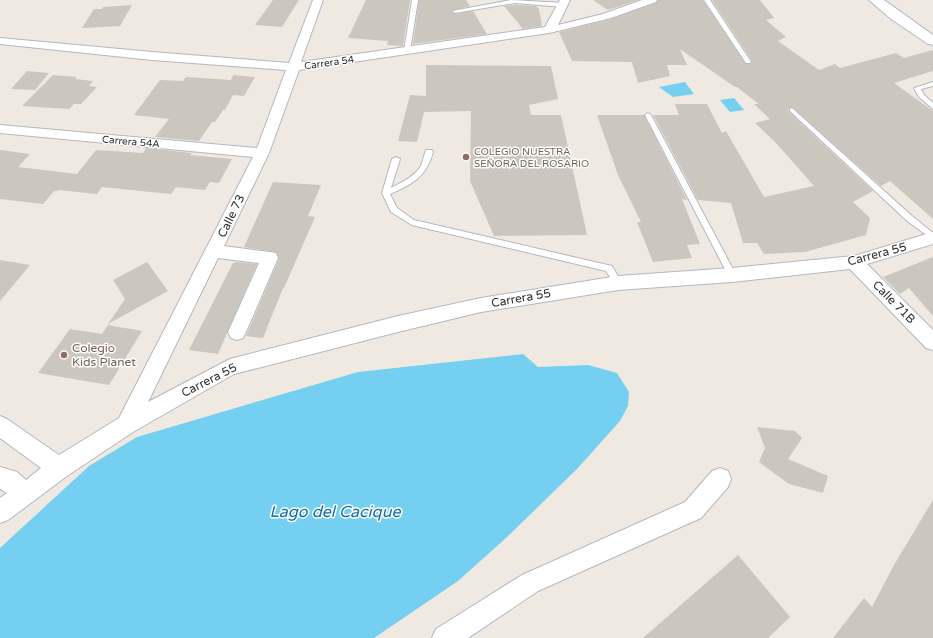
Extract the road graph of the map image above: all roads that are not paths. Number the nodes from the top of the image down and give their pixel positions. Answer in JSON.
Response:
{"nodes":[{"id":1,"x":318,"y":0,"type":"edge"},
{"id":2,"x":415,"y":0,"type":"edge"},
{"id":3,"x":652,"y":0,"type":"edge"},
{"id":4,"x":707,"y":0,"type":"edge"},
{"id":5,"x":876,"y":0,"type":"edge"},
{"id":6,"x":565,"y":2,"type":"edge"},
{"id":7,"x":455,"y":11,"type":"dead end"},
{"id":8,"x":549,"y":30,"type":"junction"},
{"id":9,"x":0,"y":41,"type":"edge"},
{"id":10,"x":933,"y":41,"type":"edge"},
{"id":11,"x":407,"y":51,"type":"junction"},
{"id":12,"x":748,"y":62,"type":"dead end"},
{"id":13,"x":292,"y":67,"type":"junction"},
{"id":14,"x":933,"y":84,"type":"edge"},
{"id":15,"x":933,"y":107,"type":"edge"},
{"id":16,"x":792,"y":110,"type":"dead end"},
{"id":17,"x":648,"y":115,"type":"dead end"},
{"id":18,"x":0,"y":129,"type":"edge"},
{"id":19,"x":429,"y":152,"type":"dead end"},
{"id":20,"x":262,"y":153,"type":"junction"},
{"id":21,"x":396,"y":160,"type":"dead end"},
{"id":22,"x":386,"y":193,"type":"junction"},
{"id":23,"x":933,"y":238,"type":"edge"},
{"id":24,"x":214,"y":251,"type":"junction"},
{"id":25,"x":854,"y":262,"type":"junction"},
{"id":26,"x":732,"y":275,"type":"junction"},
{"id":27,"x":618,"y":283,"type":"junction"},
{"id":28,"x":237,"y":332,"type":"dead end"},
{"id":29,"x":933,"y":342,"type":"edge"},
{"id":30,"x":126,"y":425,"type":"junction"},
{"id":31,"x":0,"y":426,"type":"edge"},
{"id":32,"x":59,"y":468,"type":"junction"},
{"id":33,"x":0,"y":478,"type":"edge"},
{"id":34,"x":720,"y":479,"type":"dead end"},
{"id":35,"x":26,"y":494,"type":"junction"},
{"id":36,"x":0,"y":512,"type":"edge"},
{"id":37,"x":445,"y":638,"type":"edge"}],
"edges":[{"from":1,"to":13,"type":"street","name":"Calle 73"},
{"from":2,"to":11,"type":"lane"},
{"from":3,"to":8,"type":"street","name":"Carrera 54"},
{"from":4,"to":12,"type":"lane"},
{"from":5,"to":10,"type":"street"},
{"from":6,"to":7,"type":"lane"},
{"from":6,"to":8,"type":"street"},
{"from":8,"to":11,"type":"street","name":"Carrera 54"},
{"from":9,"to":13,"type":"street","name":"Carrera 54"},
{"from":11,"to":13,"type":"street","name":"Carrera 54"},
{"from":13,"to":20,"type":"street","name":"Calle 73"},
{"from":14,"to":15,"type":"lane"},
{"from":16,"to":23,"type":"lane"},
{"from":17,"to":26,"type":"lane"},
{"from":18,"to":20,"type":"street","name":"Carrera 54A"},
{"from":19,"to":22,"type":"lane"},
{"from":20,"to":24,"type":"street","name":"Calle 73"},
{"from":21,"to":22,"type":"lane"},
{"from":22,"to":27,"type":"lane"},
{"from":23,"to":25,"type":"street","name":"Carrera 55"},
{"from":24,"to":28,"type":"street"},
{"from":24,"to":30,"type":"street","name":"Calle 73"},
{"from":25,"to":26,"type":"street","name":"Carrera 55"},
{"from":25,"to":29,"type":"street","name":"Calle 71B"},
{"from":26,"to":27,"type":"street","name":"Carrera 55"},
{"from":27,"to":30,"type":"street","name":"Carrera 55"},
{"from":30,"to":32,"type":"street","name":"Carrera 55"},
{"from":31,"to":32,"type":"street"},
{"from":32,"to":35,"type":"street","name":"Carrera 55"},
{"from":33,"to":35,"type":"street"},
{"from":34,"to":37,"type":"street"},
{"from":35,"to":36,"type":"street","name":"Carrera 55"}]}
